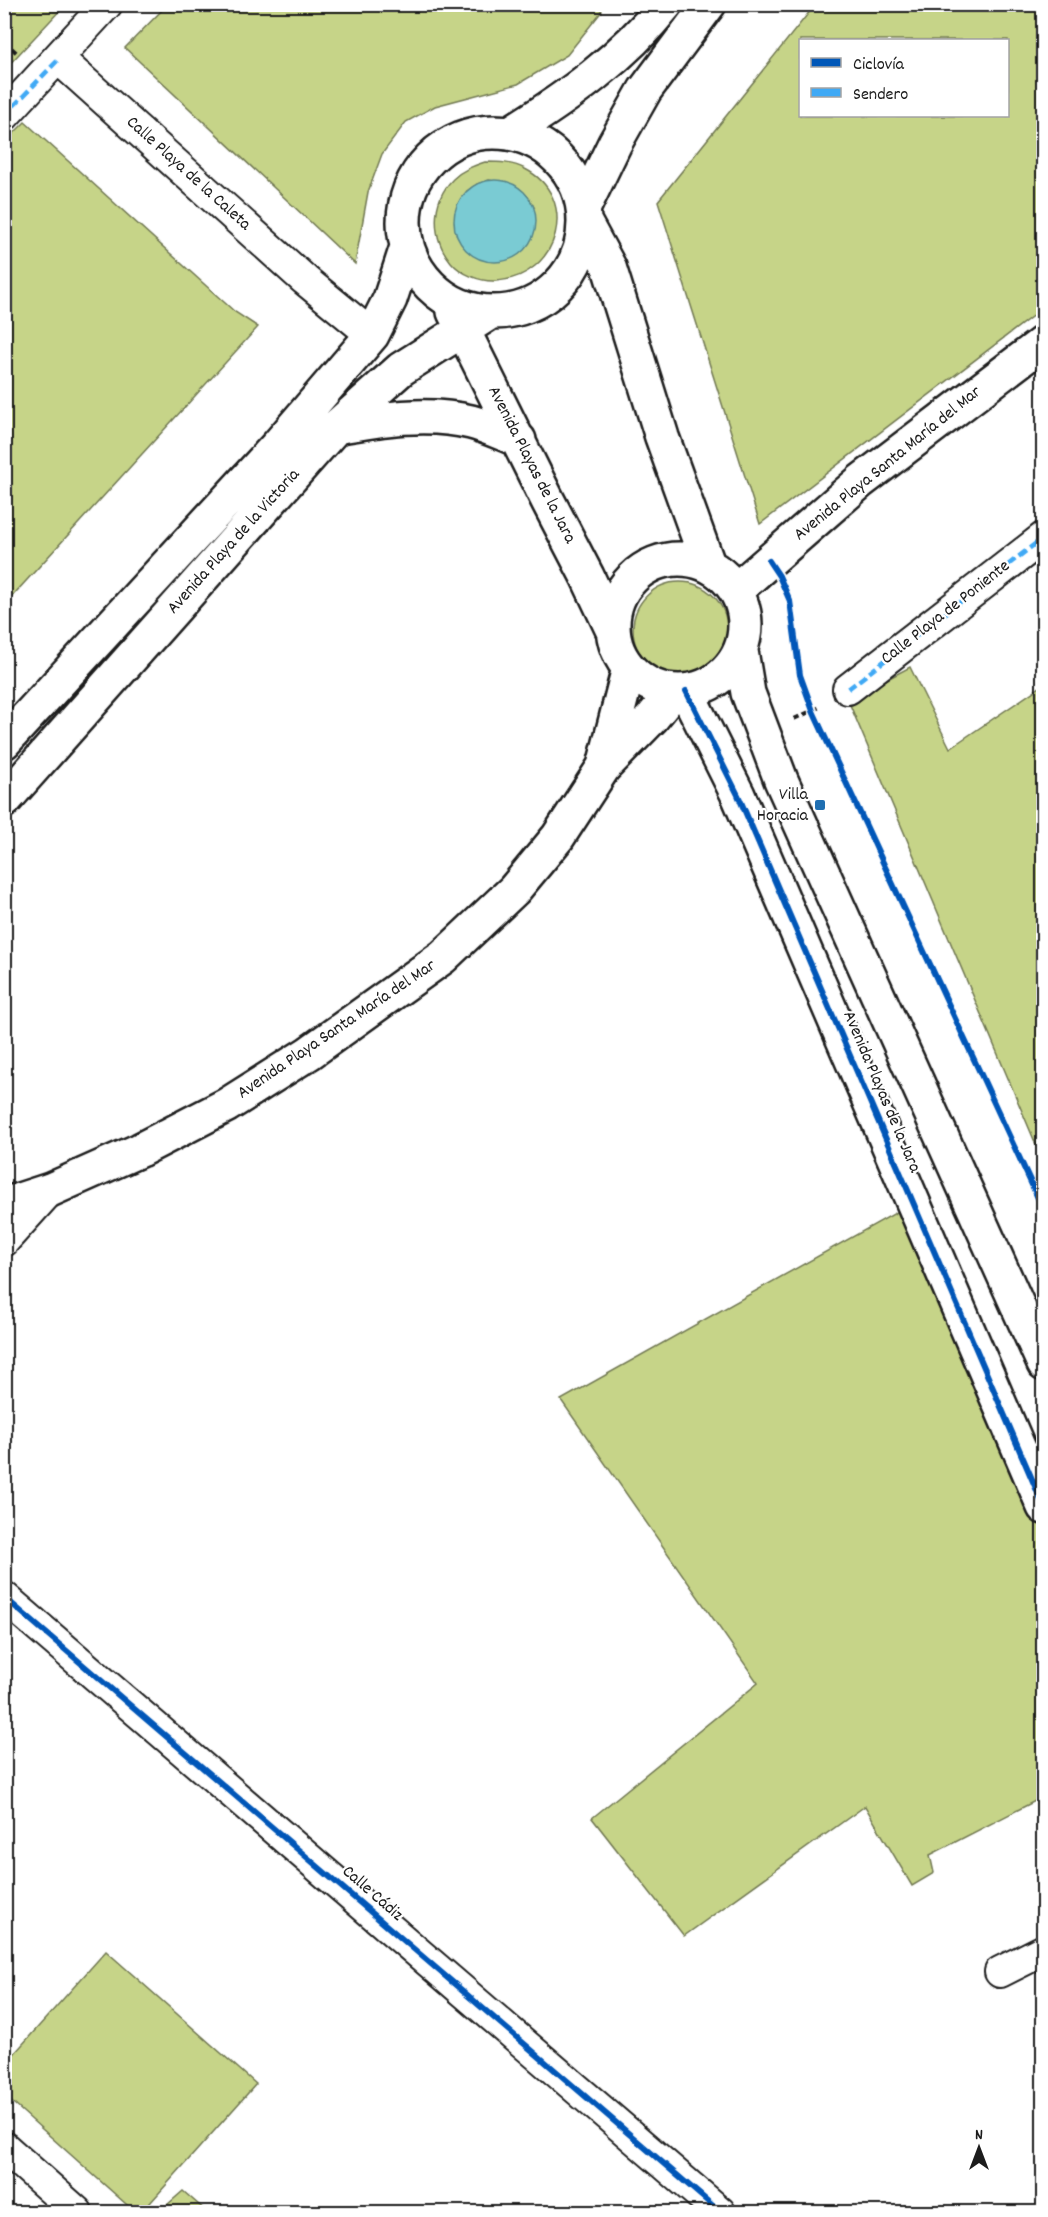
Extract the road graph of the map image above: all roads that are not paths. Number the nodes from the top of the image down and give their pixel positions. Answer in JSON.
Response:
{"nodes":[{"id":1,"x":107,"y":4,"type":"edge"},
{"id":2,"x":666,"y":4,"type":"edge"},
{"id":3,"x":710,"y":4,"type":"edge"},
{"id":4,"x":59,"y":59,"type":"junction"},
{"id":5,"x":4,"y":116,"type":"edge"},
{"id":6,"x":510,"y":133,"type":"junction"},
{"id":7,"x":585,"y":215,"type":"junction"},
{"id":8,"x":407,"y":247,"type":"junction"},
{"id":9,"x":448,"y":300,"type":"junction"},
{"id":10,"x":490,"y":312,"type":"junction"},
{"id":11,"x":462,"y":332,"type":"junction"},
{"id":12,"x":372,"y":335,"type":"junction"},
{"id":13,"x":1044,"y":342,"type":"edge"},
{"id":14,"x":336,"y":427,"type":"junction"},
{"id":15,"x":519,"y":440,"type":"junction"},
{"id":16,"x":1044,"y":537,"type":"edge"},
{"id":17,"x":708,"y":564,"type":"junction"},
{"id":18,"x":736,"y":590,"type":"junction"},
{"id":19,"x":613,"y":631,"type":"junction"},
{"id":20,"x":741,"y":651,"type":"junction"},
{"id":21,"x":629,"y":668,"type":"junction"},
{"id":22,"x":848,"y":689,"type":"road end"},
{"id":23,"x":680,"y":691,"type":"junction"},
{"id":24,"x":4,"y":742,"type":"edge"},
{"id":25,"x":603,"y":768,"type":"junction"},
{"id":26,"x":4,"y":801,"type":"edge"},
{"id":27,"x":50,"y":1190,"type":"junction"},
{"id":28,"x":4,"y":1204,"type":"edge"},
{"id":29,"x":4,"y":1241,"type":"edge"},
{"id":30,"x":1044,"y":1364,"type":"edge"},
{"id":31,"x":1044,"y":1507,"type":"edge"},
{"id":32,"x":4,"y":1597,"type":"edge"},
{"id":33,"x":1044,"y":1950,"type":"edge"},
{"id":34,"x":1000,"y":1972,"type":"dead end"},
{"id":35,"x":4,"y":2147,"type":"edge"},
{"id":36,"x":78,"y":2212,"type":"edge"},
{"id":37,"x":720,"y":2212,"type":"edge"}],
"edges":[{"from":1,"to":4,"type":"street"},
{"from":2,"to":6,"type":"street"},
{"from":3,"to":7,"type":"street"},
{"from":4,"to":5,"type":"street"},
{"from":4,"to":12,"type":"street","name":"Calle Playa de la Caleta"},
{"from":6,"to":7,"type":"street"},
{"from":6,"to":8,"type":"street"},
{"from":7,"to":10,"type":"street"},
{"from":7,"to":17,"type":"street"},
{"from":8,"to":9,"type":"street"},
{"from":8,"to":12,"type":"street","name":"Avenida Playa de la Victoria"},
{"from":9,"to":10,"type":"street"},
{"from":9,"to":11,"type":"street","name":"Avenida Playas de la Jara"},
{"from":10,"to":11,"type":"street","name":"Avenida Playa de la Victoria"},
{"from":11,"to":14,"type":"street","name":"Avenida Playa de la Victoria"},
{"from":11,"to":15,"type":"street","name":"Avenida Playas de la Jara"},
{"from":12,"to":24,"type":"street","name":"Avenida Playa de la Victoria"},
{"from":13,"to":18,"type":"street","name":"Avenida Playa Santa María del Mar"},
{"from":14,"to":15,"type":"street"},
{"from":14,"to":26,"type":"street","name":"Avenida Playa de la Victoria"},
{"from":15,"to":19,"type":"street","name":"Avenida Playas de la Jara"},
{"from":16,"to":22,"type":"street","name":"Calle Playa de Poniente"},
{"from":17,"to":18,"type":"street"},
{"from":17,"to":19,"type":"street"},
{"from":18,"to":20,"type":"street"},
{"from":19,"to":21,"type":"street"},
{"from":20,"to":23,"type":"street"},
{"from":20,"to":30,"type":"street","name":"Avenida Playas de la Jara"},
{"from":21,"to":23,"type":"street"},
{"from":21,"to":25,"type":"street","name":"Avenida Playa Santa María del Mar"},
{"from":23,"to":25,"type":"street","name":"Avenida Playa Santa María del Mar"},
{"from":23,"to":31,"type":"street","name":"Avenida Playas de la Jara"},
{"from":25,"to":27,"type":"street","name":"Avenida Playa Santa María del Mar"},
{"from":27,"to":28,"type":"street","name":"Avenida Playa Santa María del Mar"},
{"from":27,"to":29,"type":"street"},
{"from":32,"to":37,"type":"street","name":"Calle Cádiz"},
{"from":33,"to":34,"type":"street"},
{"from":35,"to":36,"type":"street"}]}
